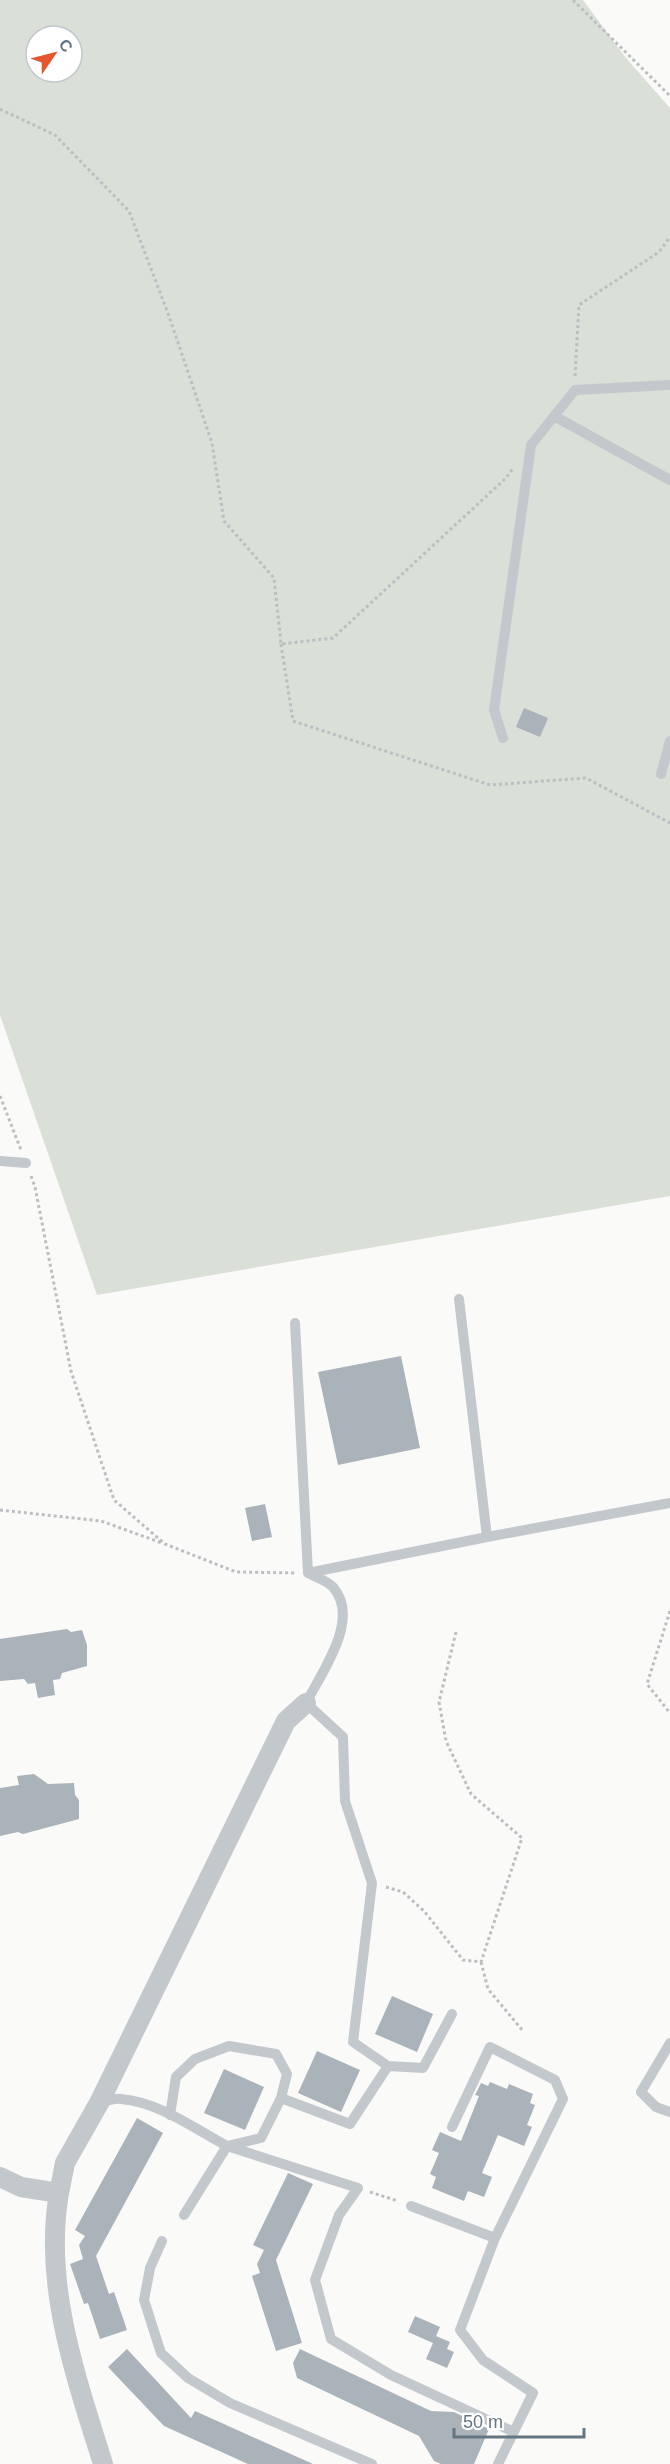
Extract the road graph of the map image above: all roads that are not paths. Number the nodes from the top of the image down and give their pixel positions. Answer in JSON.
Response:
{"nodes":[{"id":1,"x":670,"y":386,"type":"edge"},
{"id":2,"x":554,"y":416,"type":"junction"},
{"id":3,"x":670,"y":480,"type":"edge"},
{"id":4,"x":503,"y":738,"type":"dead end"},
{"id":5,"x":670,"y":741,"type":"edge"},
{"id":6,"x":661,"y":774,"type":"dead end"},
{"id":7,"x":0,"y":1161,"type":"edge"},
{"id":8,"x":26,"y":1163,"type":"road end"},
{"id":9,"x":459,"y":1299,"type":"dead end"},
{"id":10,"x":295,"y":1323,"type":"dead end"},
{"id":11,"x":670,"y":1503,"type":"edge"},
{"id":12,"x":487,"y":1537,"type":"junction"},
{"id":13,"x":308,"y":1574,"type":"junction"},
{"id":14,"x":306,"y":1703,"type":"junction"},
{"id":15,"x":452,"y":2014,"type":"dead end"},
{"id":16,"x":670,"y":2043,"type":"edge"},
{"id":17,"x":388,"y":2066,"type":"junction"},
{"id":18,"x":281,"y":2098,"type":"junction"},
{"id":19,"x":99,"y":2103,"type":"junction"},
{"id":20,"x":670,"y":2112,"type":"edge"},
{"id":21,"x":170,"y":2115,"type":"junction"},
{"id":22,"x":453,"y":2127,"type":"dead end"},
{"id":23,"x":227,"y":2146,"type":"junction"},
{"id":24,"x":0,"y":2177,"type":"edge"},
{"id":25,"x":59,"y":2193,"type":"junction"},
{"id":26,"x":411,"y":2206,"type":"road end"},
{"id":27,"x":184,"y":2215,"type":"dead end"},
{"id":28,"x":495,"y":2238,"type":"junction"},
{"id":29,"x":162,"y":2241,"type":"dead end"},
{"id":30,"x":514,"y":2432,"type":"junction"},
{"id":31,"x":103,"y":2464,"type":"edge"},
{"id":32,"x":372,"y":2464,"type":"edge"},
{"id":33,"x":498,"y":2464,"type":"edge"}],
"edges":[{"from":1,"to":2,"type":"lane"},
{"from":2,"to":3,"type":"lane"},
{"from":2,"to":4,"type":"lane"},
{"from":5,"to":6,"type":"lane"},
{"from":7,"to":8,"type":"lane"},
{"from":9,"to":12,"type":"lane"},
{"from":10,"to":13,"type":"lane"},
{"from":11,"to":12,"type":"lane"},
{"from":12,"to":13,"type":"lane"},
{"from":13,"to":14,"type":"lane"},
{"from":14,"to":17,"type":"lane"},
{"from":14,"to":19,"type":"street"},
{"from":15,"to":17,"type":"lane"},
{"from":16,"to":20,"type":"lane"},
{"from":17,"to":18,"type":"lane"},
{"from":18,"to":21,"type":"lane"},
{"from":18,"to":23,"type":"lane"},
{"from":19,"to":21,"type":"lane"},
{"from":19,"to":25,"type":"street"},
{"from":21,"to":23,"type":"lane"},
{"from":22,"to":28,"type":"lane"},
{"from":23,"to":27,"type":"lane"},
{"from":23,"to":30,"type":"lane"},
{"from":24,"to":25,"type":"street"},
{"from":25,"to":31,"type":"street"},
{"from":26,"to":28,"type":"lane"},
{"from":28,"to":30,"type":"lane"},
{"from":29,"to":32,"type":"lane"},
{"from":30,"to":33,"type":"lane"}]}
